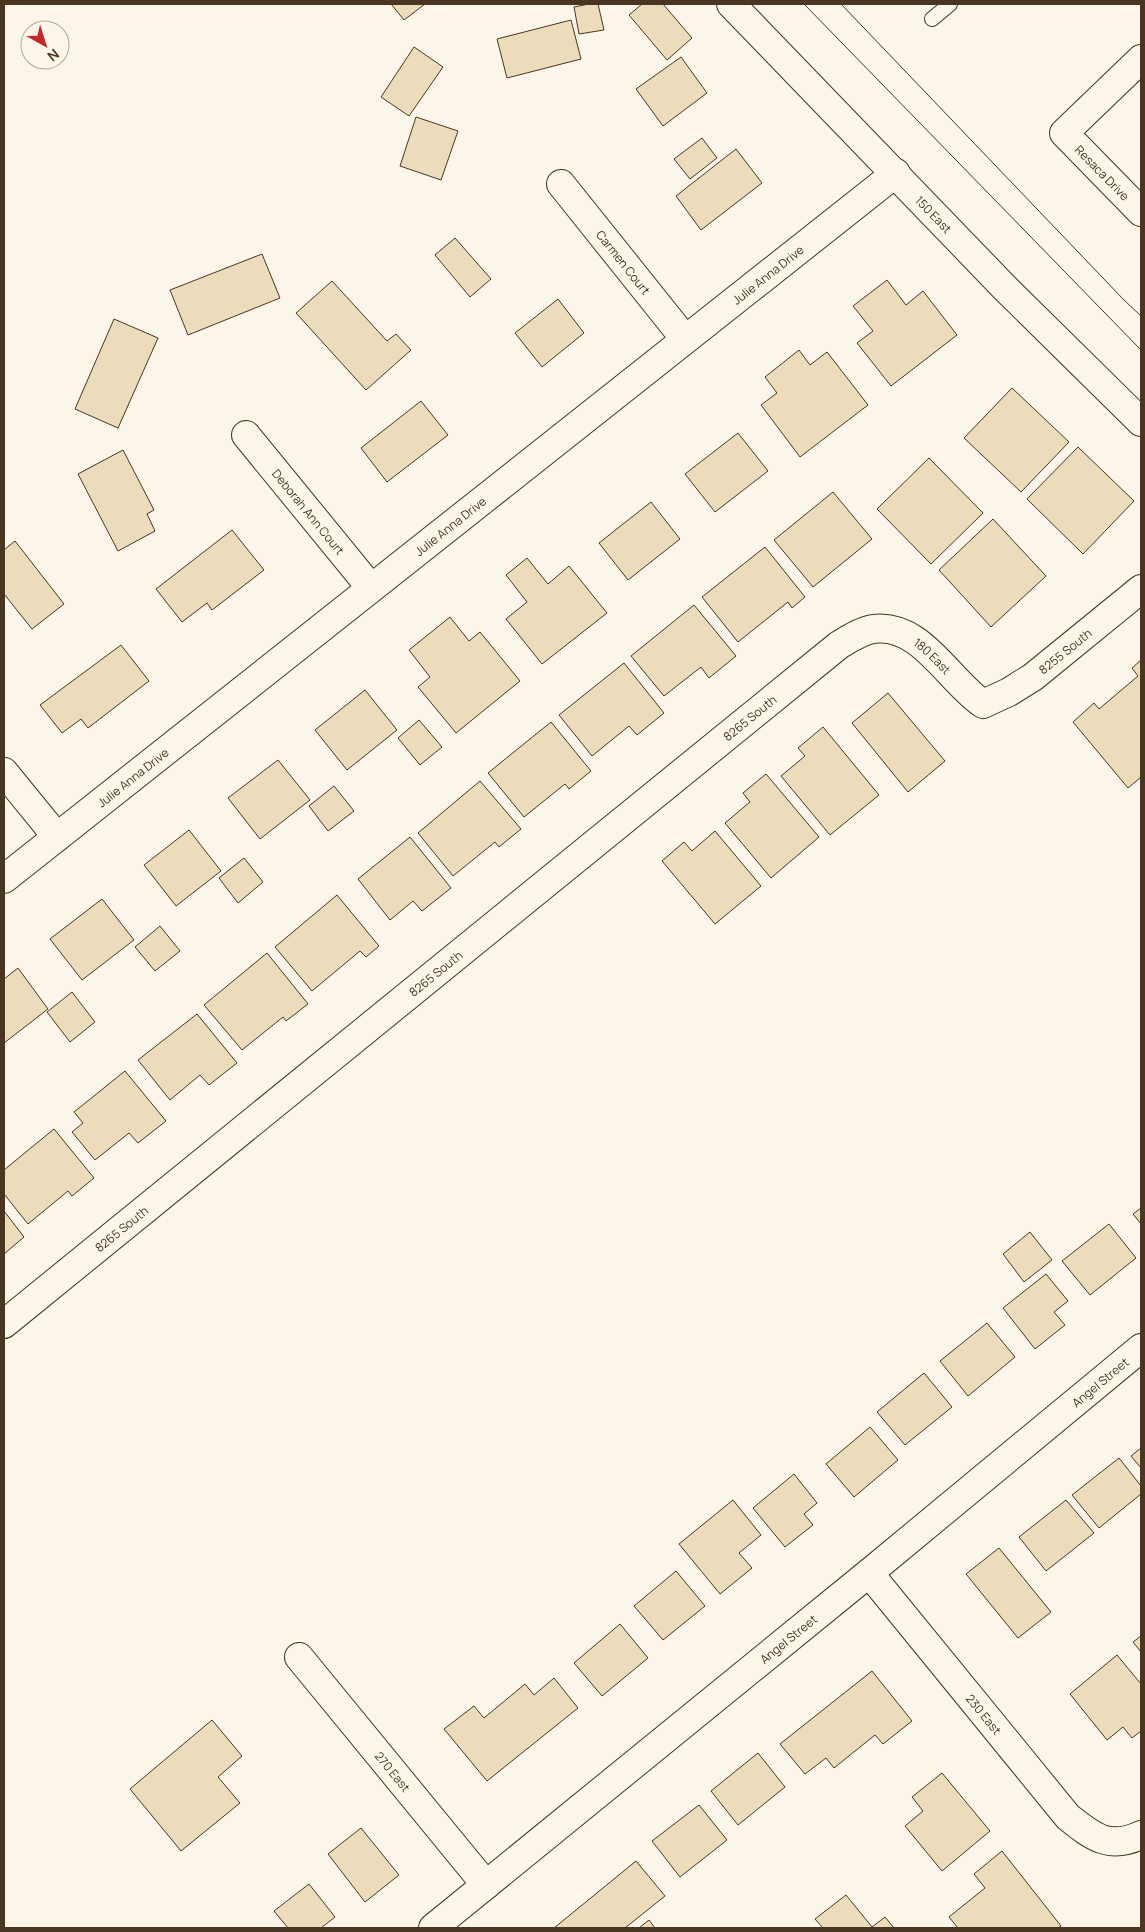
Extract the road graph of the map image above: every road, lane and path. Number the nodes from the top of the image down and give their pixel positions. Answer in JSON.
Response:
{"nodes":[{"id":1,"x":731,"y":4,"type":"edge"},
{"id":2,"x":950,"y":4,"type":"edge"},
{"id":3,"x":932,"y":20,"type":"dead end"},
{"id":4,"x":1141,"y":59,"type":"edge"},
{"id":5,"x":896,"y":173,"type":"junction"},
{"id":6,"x":561,"y":184,"type":"dead end"},
{"id":7,"x":1141,"y":212,"type":"edge"},
{"id":8,"x":685,"y":339,"type":"junction"},
{"id":9,"x":1141,"y":422,"type":"edge"},
{"id":10,"x":246,"y":435,"type":"dead end"},
{"id":11,"x":371,"y":588,"type":"junction"},
{"id":12,"x":1141,"y":589,"type":"edge"},
{"id":13,"x":873,"y":629,"type":"joint"},
{"id":14,"x":983,"y":704,"type":"joint"},
{"id":15,"x":4,"y":772,"type":"edge"},
{"id":16,"x":57,"y":837,"type":"junction"},
{"id":17,"x":4,"y":879,"type":"edge"},
{"id":18,"x":4,"y":1324,"type":"edge"},
{"id":19,"x":1141,"y":1348,"type":"edge"},
{"id":20,"x":869,"y":1573,"type":"junction"},
{"id":21,"x":299,"y":1657,"type":"dead end"},
{"id":22,"x":1141,"y":1835,"type":"edge"},
{"id":23,"x":486,"y":1885,"type":"junction"},
{"id":24,"x":434,"y":1928,"type":"edge"}],
"edges":[{"from":1,"to":5,"type":"street","name":"150 East"},
{"from":2,"to":3,"type":"lane"},
{"from":4,"to":7,"type":"street","name":"Resaca Drive"},
{"from":5,"to":8,"type":"street","name":"Julie Anna Drive"},
{"from":5,"to":9,"type":"street","name":"150 East"},
{"from":6,"to":8,"type":"street","name":"Carmen Court"},
{"from":8,"to":11,"type":"street","name":"Julie Anna Drive"},
{"from":10,"to":11,"type":"street","name":"Deborah Ann Court"},
{"from":11,"to":16,"type":"street","name":"Julie Anna Drive"},
{"from":12,"to":14,"type":"street","name":"8255 South"},
{"from":13,"to":14,"type":"street","name":"180 East"},
{"from":13,"to":18,"type":"street","name":"8265 South"},
{"from":15,"to":16,"type":"street"},
{"from":16,"to":17,"type":"street","name":"Julie Anna Drive"},
{"from":19,"to":20,"type":"street","name":"Angel Street"},
{"from":20,"to":22,"type":"street","name":"230 East"},
{"from":20,"to":23,"type":"street","name":"Angel Street"},
{"from":21,"to":23,"type":"street","name":"270 East"},
{"from":23,"to":24,"type":"street","name":"Angel Street"}]}
